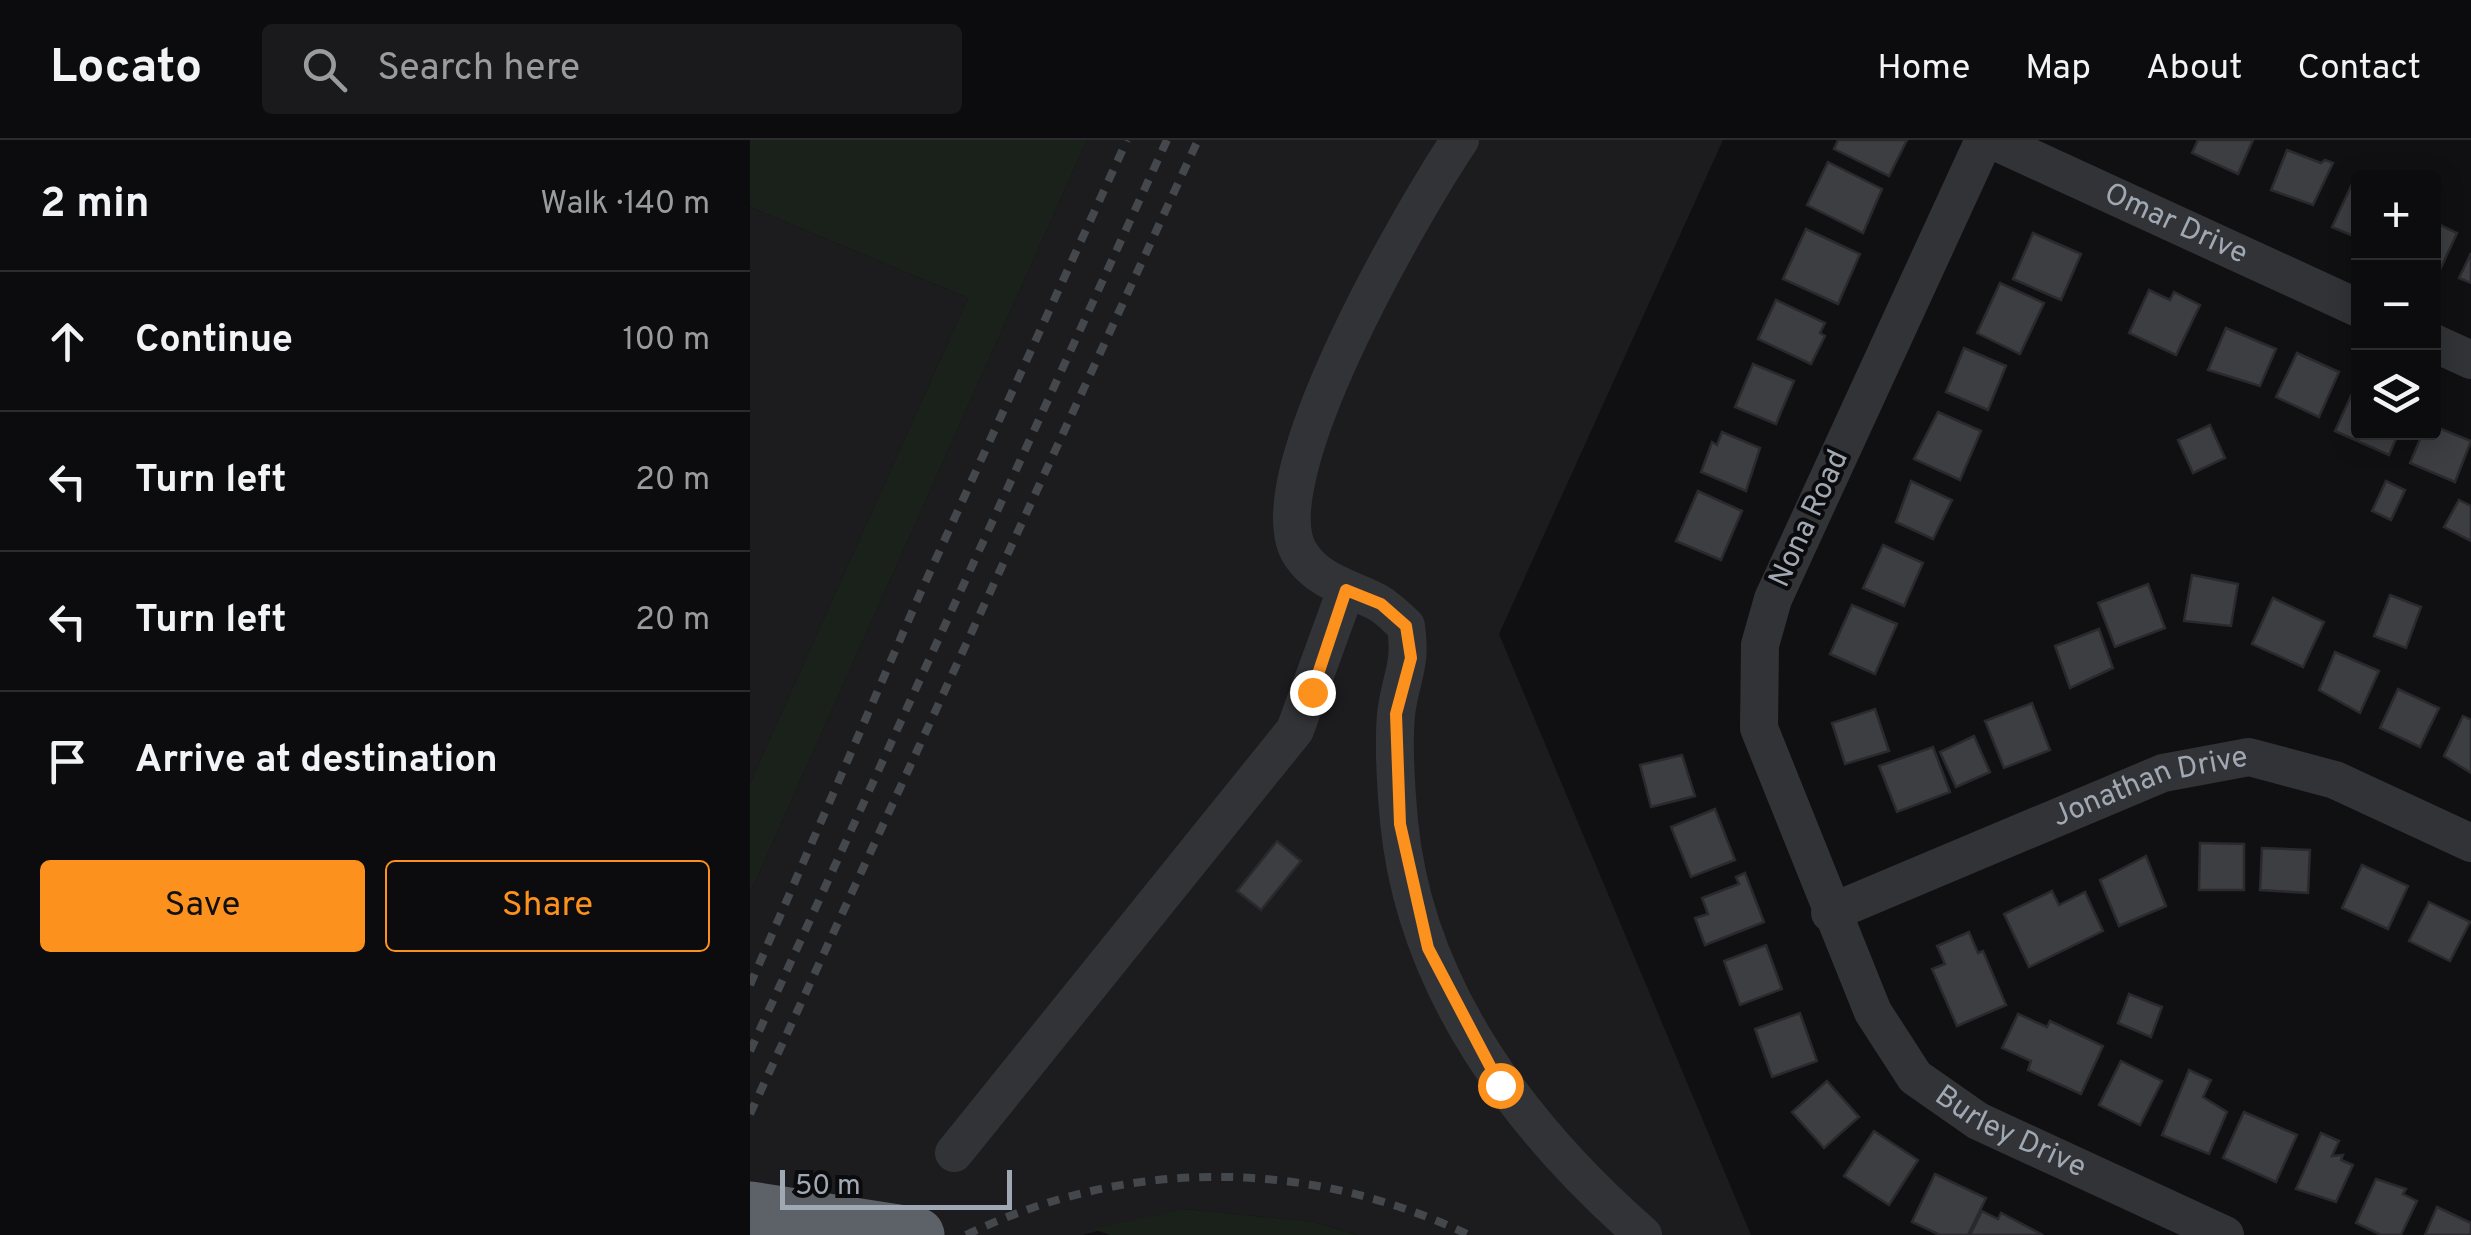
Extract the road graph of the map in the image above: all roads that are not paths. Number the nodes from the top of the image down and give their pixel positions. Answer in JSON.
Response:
{"nodes":[{"id":1,"x":1460,"y":140,"type":"edge"},
{"id":2,"x":1984,"y":140,"type":"edge"},
{"id":3,"x":1992,"y":140,"type":"edge"},
{"id":4,"x":2351,"y":305,"type":"edge"},
{"id":5,"x":2441,"y":346,"type":"edge"},
{"id":6,"x":2471,"y":360,"type":"edge"},
{"id":7,"x":1346,"y":590,"type":"junction"},
{"id":8,"x":2471,"y":843,"type":"edge"},
{"id":9,"x":1830,"y":913,"type":"junction"},
{"id":10,"x":954,"y":1153,"type":"dead end"},
{"id":11,"x":750,"y":1209,"type":"edge"},
{"id":12,"x":917,"y":1235,"type":"edge"},
{"id":13,"x":1643,"y":1235,"type":"edge"},
{"id":14,"x":2225,"y":1235,"type":"edge"}],
"edges":[{"from":1,"to":7,"type":"street"},
{"from":2,"to":9,"type":"street","name":"Nona Road"},
{"from":3,"to":4,"type":"street","name":"Omar Drive"},
{"from":5,"to":6,"type":"street"},
{"from":7,"to":10,"type":"street"},
{"from":7,"to":13,"type":"street"},
{"from":8,"to":9,"type":"street","name":"Jonathan Drive"},
{"from":9,"to":14,"type":"street","name":"Burley Drive"},
{"from":11,"to":12,"type":"highway"}]}
